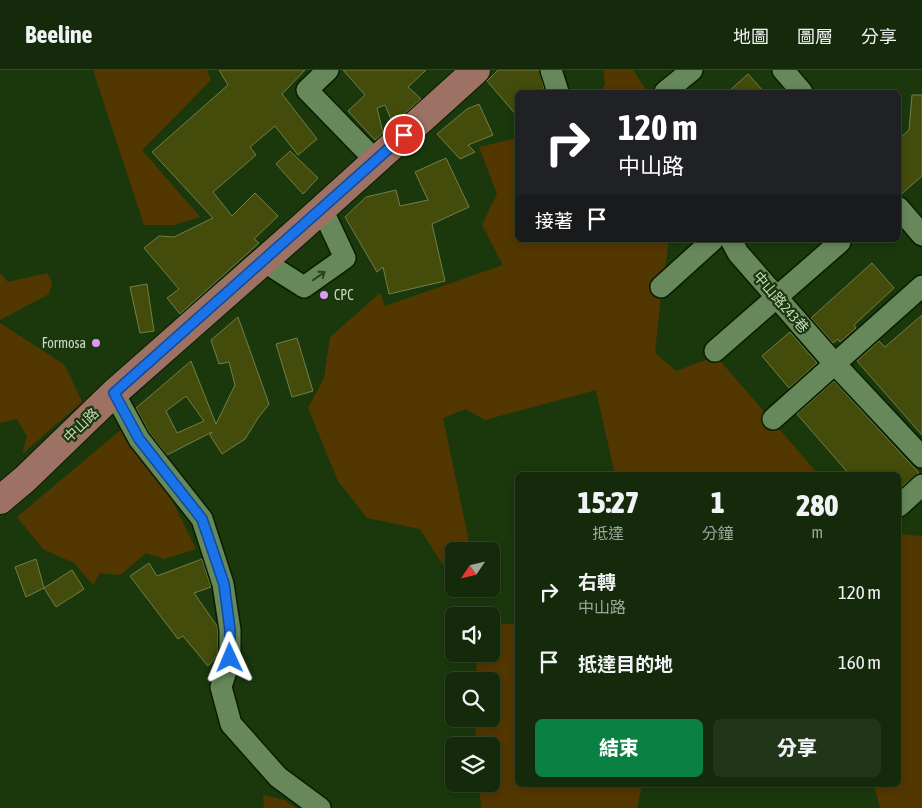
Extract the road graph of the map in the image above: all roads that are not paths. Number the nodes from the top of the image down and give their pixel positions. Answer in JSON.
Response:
{"nodes":[{"id":1,"x":328,"y":70,"type":"edge"},
{"id":2,"x":476,"y":70,"type":"edge"},
{"id":3,"x":551,"y":70,"type":"edge"},
{"id":4,"x":692,"y":70,"type":"edge"},
{"id":5,"x":783,"y":70,"type":"edge"},
{"id":6,"x":557,"y":90,"type":"edge"},
{"id":7,"x":667,"y":90,"type":"edge"},
{"id":8,"x":800,"y":90,"type":"edge"},
{"id":9,"x":376,"y":161,"type":"junction"},
{"id":10,"x":322,"y":209,"type":"junction"},
{"id":11,"x":901,"y":210,"type":"edge"},
{"id":12,"x":922,"y":236,"type":"edge"},
{"id":13,"x":711,"y":242,"type":"edge"},
{"id":14,"x":732,"y":242,"type":"edge"},
{"id":15,"x":840,"y":242,"type":"dead end"},
{"id":16,"x":264,"y":261,"type":"junction"},
{"id":17,"x":922,"y":286,"type":"edge"},
{"id":18,"x":660,"y":287,"type":"dead end"},
{"id":19,"x":777,"y":297,"type":"junction"},
{"id":20,"x":716,"y":351,"type":"dead end"},
{"id":21,"x":834,"y":363,"type":"junction"},
{"id":22,"x":114,"y":393,"type":"junction"},
{"id":23,"x":773,"y":419,"type":"dead end"},
{"id":24,"x":922,"y":457,"type":"edge"},
{"id":25,"x":922,"y":486,"type":"edge"},
{"id":26,"x":0,"y":500,"type":"edge"},
{"id":27,"x":901,"y":504,"type":"edge"},
{"id":28,"x":320,"y":808,"type":"edge"}],
"edges":[{"from":1,"to":9,"type":"street"},
{"from":2,"to":9,"type":"main road","name":"中山路"},
{"from":3,"to":6,"type":"street"},
{"from":4,"to":7,"type":"street"},
{"from":5,"to":8,"type":"street"},
{"from":9,"to":10,"type":"main road","name":"中山路"},
{"from":10,"to":16,"type":"main road","name":"中山路"},
{"from":16,"to":10,"type":"street","one_way":true},
{"from":11,"to":12,"type":"street"},
{"from":13,"to":18,"type":"street"},
{"from":14,"to":19,"type":"street","name":"中山路243巷"},
{"from":15,"to":19,"type":"street"},
{"from":16,"to":22,"type":"main road","name":"中山路"},
{"from":17,"to":21,"type":"street"},
{"from":19,"to":20,"type":"street"},
{"from":19,"to":21,"type":"street","name":"中山路243巷"},
{"from":21,"to":23,"type":"street"},
{"from":21,"to":24,"type":"street","name":"中山路243巷"},
{"from":22,"to":26,"type":"main road","name":"中山路"},
{"from":22,"to":28,"type":"street"},
{"from":25,"to":27,"type":"street"}]}
